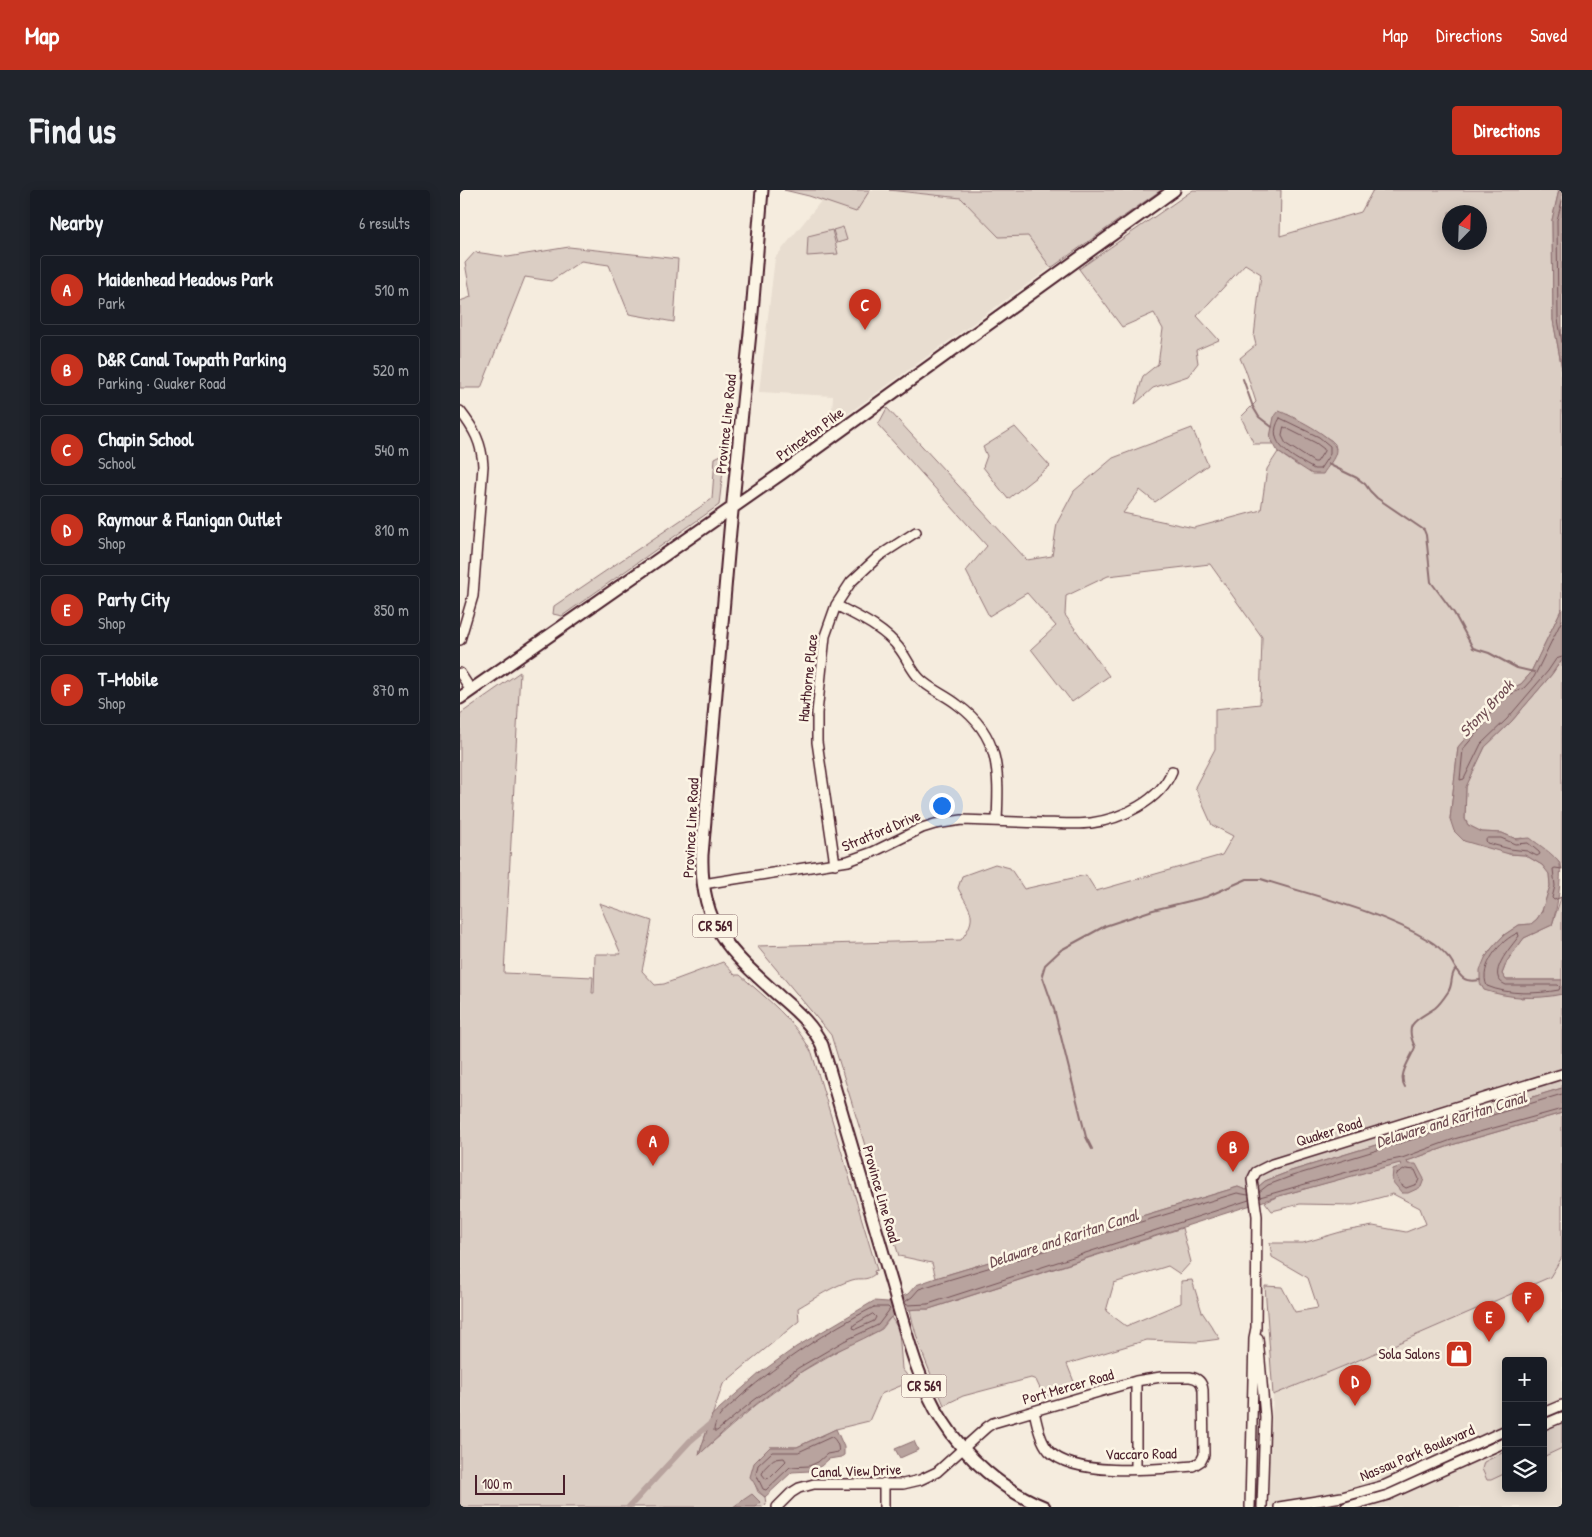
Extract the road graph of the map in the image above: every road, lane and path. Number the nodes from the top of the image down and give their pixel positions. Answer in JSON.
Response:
{"nodes":[{"id":1,"x":762,"y":190,"type":"edge"},
{"id":2,"x":1174,"y":190,"type":"edge"},
{"id":3,"x":460,"y":411,"type":"edge"},
{"id":4,"x":732,"y":508,"type":"junction"},
{"id":5,"x":916,"y":532,"type":"dead end"},
{"id":6,"x":836,"y":605,"type":"junction"},
{"id":7,"x":460,"y":640,"type":"edge"},
{"id":8,"x":460,"y":673,"type":"edge"},
{"id":9,"x":471,"y":690,"type":"junction"},
{"id":10,"x":460,"y":698,"type":"edge"},
{"id":11,"x":1172,"y":771,"type":"dead end"},
{"id":12,"x":997,"y":822,"type":"junction"},
{"id":13,"x":835,"y":864,"type":"junction"},
{"id":14,"x":703,"y":884,"type":"junction"},
{"id":15,"x":1562,"y":1074,"type":"edge"},
{"id":16,"x":1256,"y":1328,"type":"junction"},
{"id":17,"x":1136,"y":1381,"type":"junction"},
{"id":18,"x":1562,"y":1404,"type":"edge"},
{"id":19,"x":1034,"y":1411,"type":"junction"},
{"id":20,"x":1547,"y":1411,"type":"edge"},
{"id":21,"x":1562,"y":1417,"type":"edge"},
{"id":22,"x":1547,"y":1423,"type":"edge"},
{"id":23,"x":1502,"y":1432,"type":"edge"},
{"id":24,"x":1502,"y":1444,"type":"edge"},
{"id":25,"x":963,"y":1449,"type":"junction"},
{"id":26,"x":1464,"y":1449,"type":"junction"},
{"id":27,"x":1467,"y":1460,"type":"junction"},
{"id":28,"x":1203,"y":1463,"type":"joint"},
{"id":29,"x":1136,"y":1469,"type":"junction"},
{"id":30,"x":884,"y":1483,"type":"junction"},
{"id":31,"x":777,"y":1507,"type":"edge"},
{"id":32,"x":884,"y":1507,"type":"edge"},
{"id":33,"x":1044,"y":1507,"type":"edge"},
{"id":34,"x":1250,"y":1507,"type":"edge"},
{"id":35,"x":1262,"y":1507,"type":"edge"},
{"id":36,"x":1279,"y":1507,"type":"edge"},
{"id":37,"x":1346,"y":1507,"type":"edge"}],
"edges":[{"from":1,"to":4,"type":"main road","name":"Province Line Road"},
{"from":2,"to":4,"type":"main road","name":"Princeton Pike"},
{"from":3,"to":7,"type":"street"},
{"from":4,"to":9,"type":"main road","name":"Princeton Pike"},
{"from":4,"to":14,"type":"main road","name":"Province Line Road","number":"CR 569"},
{"from":5,"to":6,"type":"street","name":"Hawthorne Place"},
{"from":6,"to":12,"type":"street"},
{"from":6,"to":13,"type":"street","name":"Hawthorne Place"},
{"from":8,"to":9,"type":"street"},
{"from":9,"to":10,"type":"main road","name":"Princeton Pike"},
{"from":11,"to":12,"type":"street","name":"Stratford Drive"},
{"from":12,"to":13,"type":"street","name":"Stratford Drive"},
{"from":13,"to":14,"type":"street","name":"Stratford Drive"},
{"from":14,"to":25,"type":"main road","name":"Province Line Road","number":"CR 569"},
{"from":15,"to":16,"type":"street","name":"Quaker Road"},
{"from":16,"to":34,"type":"street","name":"Quaker Road"},
{"from":16,"to":35,"type":"street","name":"Quaker Road"},
{"from":17,"to":19,"type":"street","name":"Port Mercer Road"},
{"from":17,"to":28,"type":"street","name":"Port Mercer Road"},
{"from":17,"to":29,"type":"street"},
{"from":18,"to":20,"type":"street"},
{"from":19,"to":25,"type":"street","name":"Port Mercer Road"},
{"from":19,"to":29,"type":"street","name":"Vaccaro Road"},
{"from":21,"to":22,"type":"street"},
{"from":23,"to":26,"type":"street","name":"Nassau Park Boulevard"},
{"from":24,"to":27,"type":"street","name":"Nassau Park Boulevard"},
{"from":25,"to":30,"type":"street","name":"Canal View Drive"},
{"from":25,"to":33,"type":"main road","name":"Province Line Road","number":"CR 569"},
{"from":26,"to":27,"type":"street"},
{"from":26,"to":36,"type":"street","name":"Nassau Park Boulevard"},
{"from":27,"to":37,"type":"street","name":"Nassau Park Boulevard"},
{"from":28,"to":29,"type":"street","name":"Vaccaro Road"},
{"from":30,"to":31,"type":"street","name":"Canal View Drive"},
{"from":30,"to":32,"type":"street"}]}
